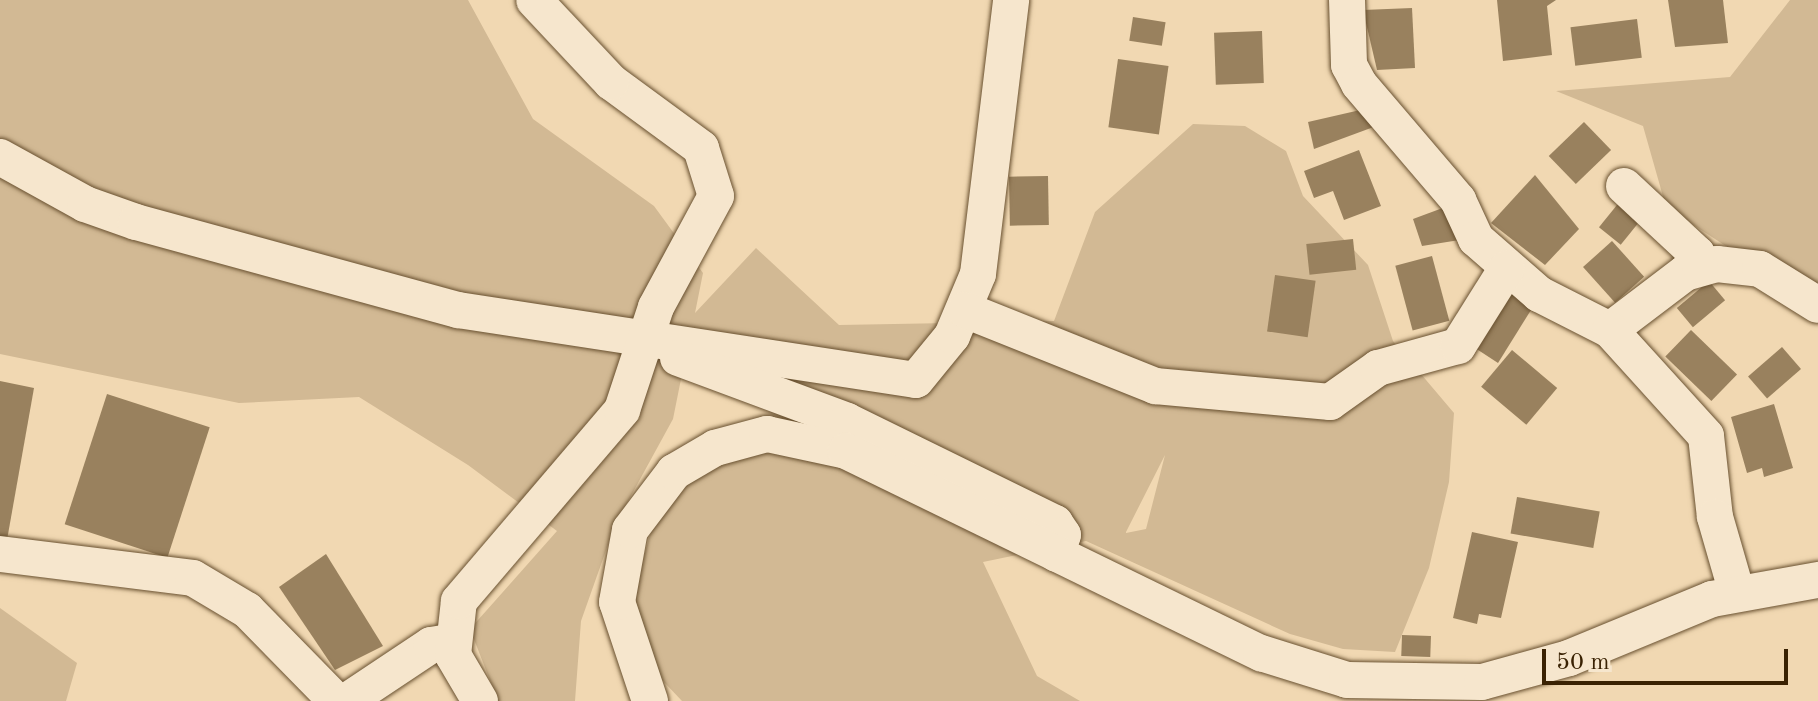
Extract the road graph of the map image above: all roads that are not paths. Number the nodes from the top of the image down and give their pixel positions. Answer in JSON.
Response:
{"nodes":[{"id":1,"x":534,"y":0,"type":"edge"},
{"id":2,"x":1011,"y":0,"type":"edge"},
{"id":3,"x":1347,"y":0,"type":"edge"},
{"id":4,"x":0,"y":157,"type":"edge"},
{"id":5,"x":1624,"y":186,"type":"dead end"},
{"id":6,"x":1700,"y":266,"type":"junction"},
{"id":7,"x":1507,"y":268,"type":"junction"},
{"id":8,"x":1818,"y":305,"type":"edge"},
{"id":9,"x":965,"y":310,"type":"junction"},
{"id":10,"x":1610,"y":330,"type":"junction"},
{"id":11,"x":644,"y":341,"type":"junction"},
{"id":12,"x":0,"y":554,"type":"edge"},
{"id":13,"x":1056,"y":554,"type":"junction"},
{"id":14,"x":1818,"y":580,"type":"edge"},
{"id":15,"x":1737,"y":593,"type":"junction"},
{"id":16,"x":451,"y":642,"type":"junction"},
{"id":17,"x":1402,"y":694,"type":"edge"},
{"id":18,"x":336,"y":701,"type":"edge"},
{"id":19,"x":347,"y":701,"type":"edge"},
{"id":20,"x":480,"y":701,"type":"edge"},
{"id":21,"x":650,"y":701,"type":"edge"}],
"edges":[{"from":1,"to":11,"type":"street"},
{"from":2,"to":9,"type":"street"},
{"from":3,"to":7,"type":"street"},
{"from":4,"to":11,"type":"street"},
{"from":5,"to":6,"type":"street"},
{"from":6,"to":8,"type":"street"},
{"from":6,"to":10,"type":"street"},
{"from":7,"to":9,"type":"street"},
{"from":7,"to":10,"type":"street"},
{"from":9,"to":11,"type":"street"},
{"from":10,"to":15,"type":"street"},
{"from":11,"to":13,"type":"street"},
{"from":11,"to":16,"type":"street"},
{"from":12,"to":18,"type":"street"},
{"from":13,"to":17,"type":"street"},
{"from":13,"to":21,"type":"street"},
{"from":14,"to":15,"type":"street"},
{"from":15,"to":17,"type":"street"},
{"from":16,"to":19,"type":"street"},
{"from":16,"to":20,"type":"street"}]}
